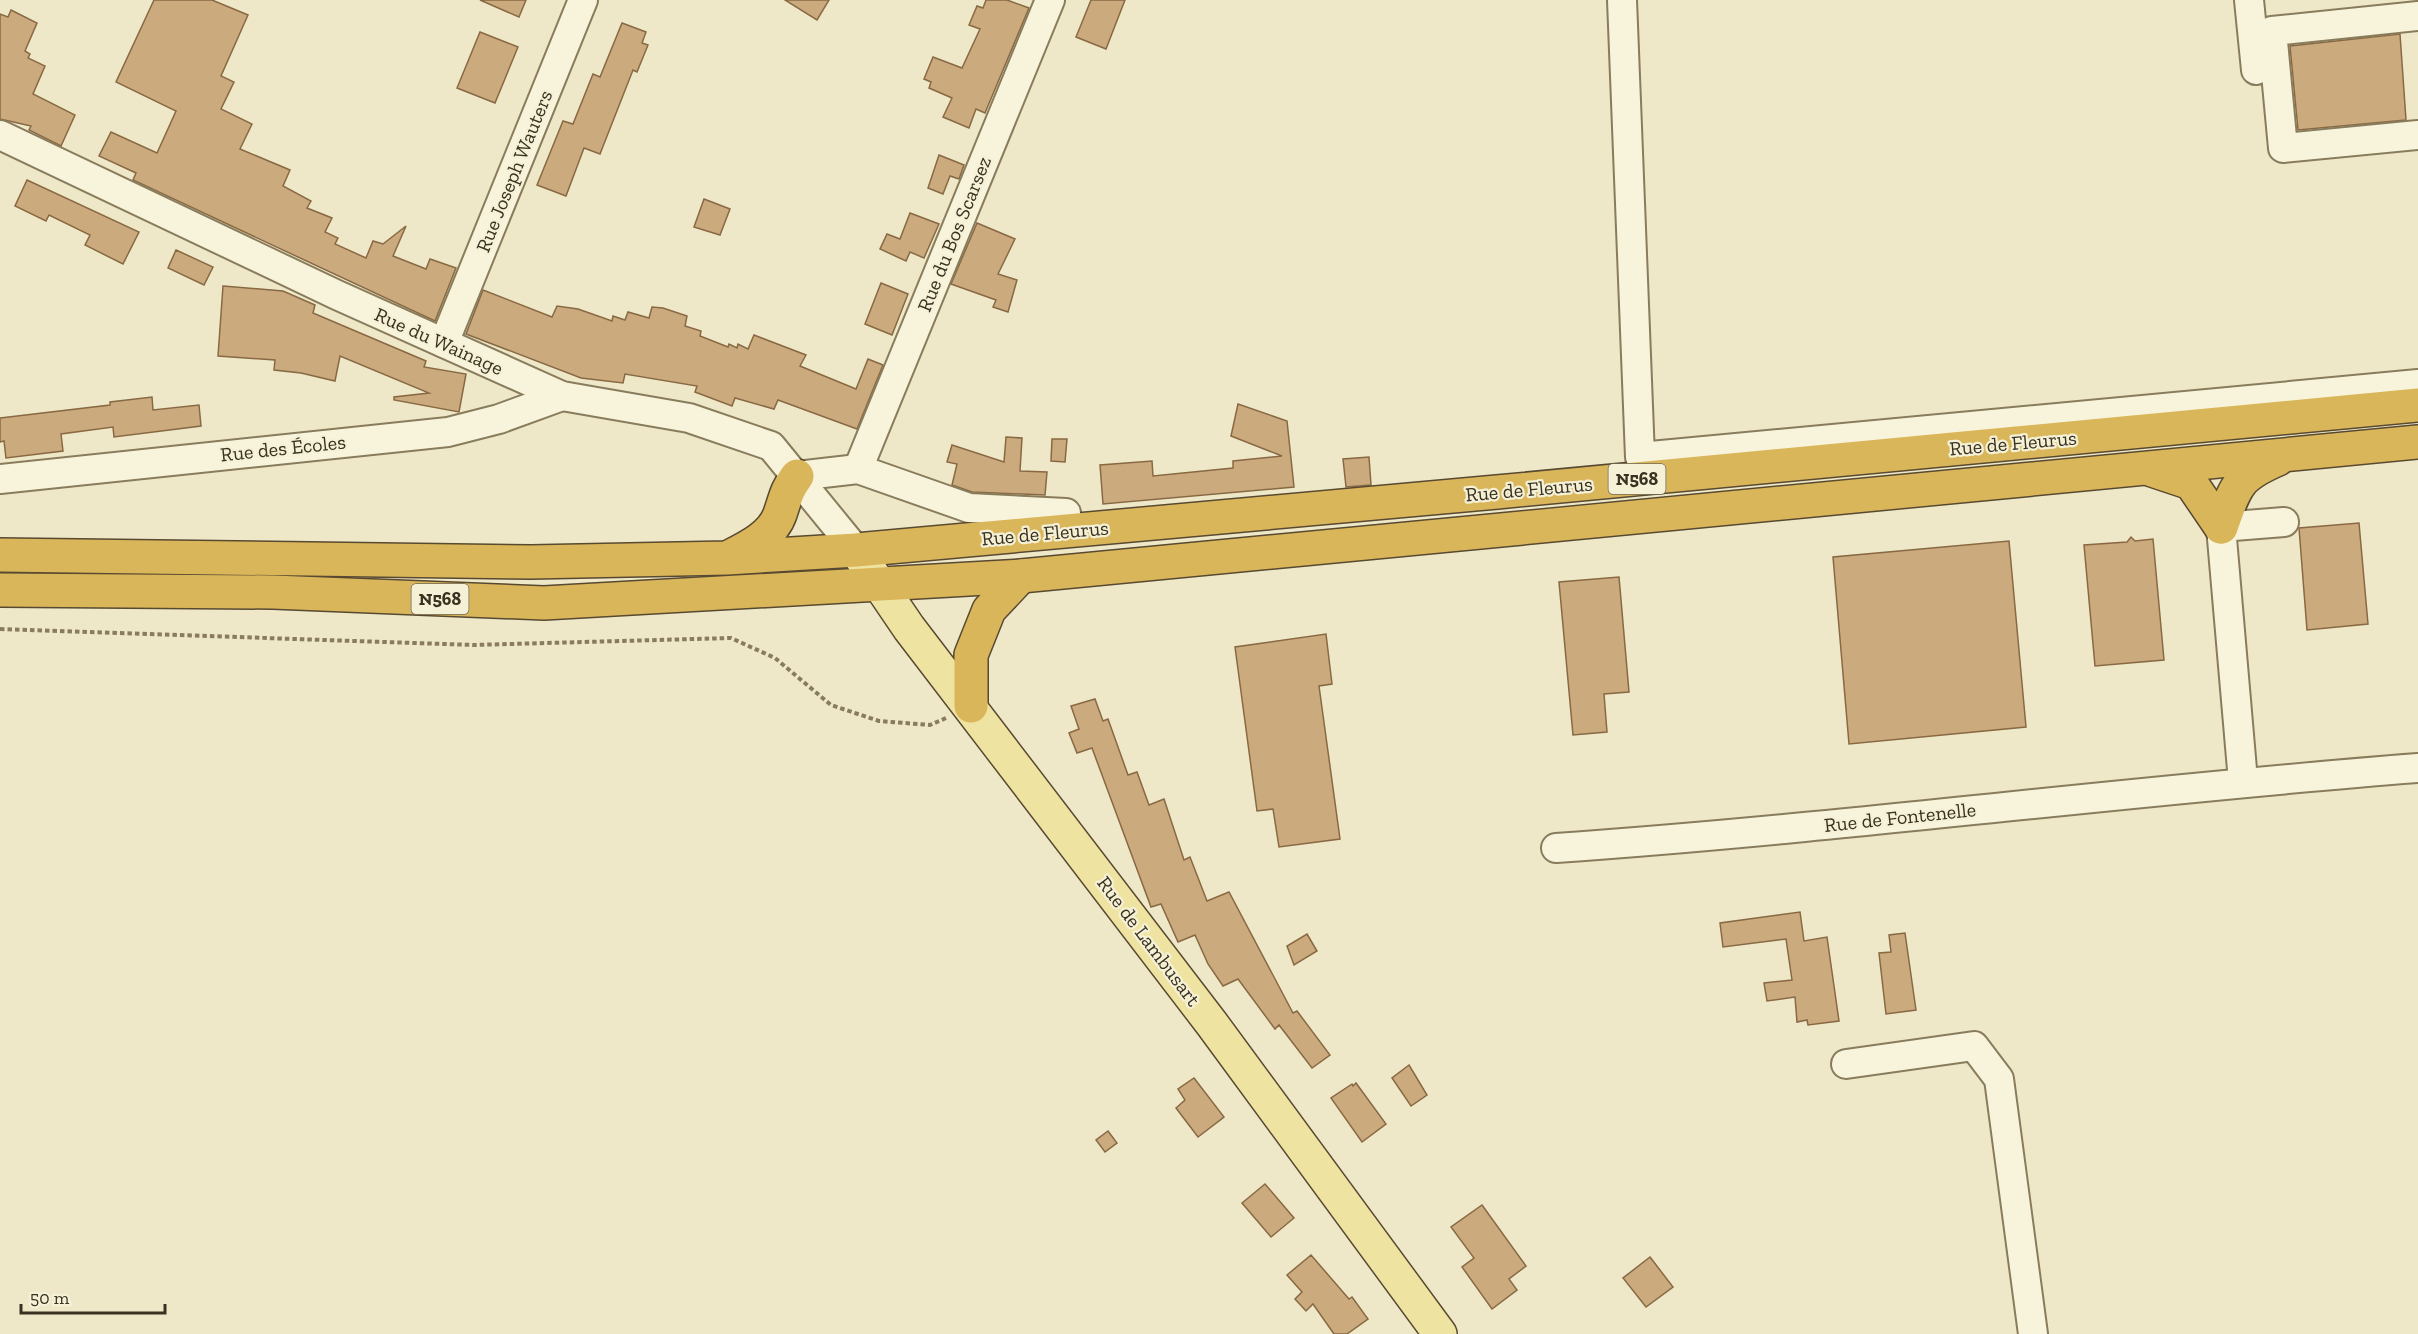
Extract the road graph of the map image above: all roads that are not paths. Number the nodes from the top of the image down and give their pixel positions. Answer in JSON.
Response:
{"nodes":[{"id":1,"x":583,"y":0,"type":"edge"},
{"id":2,"x":1050,"y":0,"type":"edge"},
{"id":3,"x":1622,"y":0,"type":"edge"},
{"id":4,"x":2249,"y":0,"type":"edge"},
{"id":5,"x":2418,"y":16,"type":"edge"},
{"id":6,"x":0,"y":135,"type":"edge"},
{"id":7,"x":2418,"y":135,"type":"edge"},
{"id":8,"x":2264,"y":142,"type":"dead end"},
{"id":9,"x":444,"y":343,"type":"junction"},
{"id":10,"x":2418,"y":384,"type":"edge"},
{"id":11,"x":562,"y":396,"type":"junction"},
{"id":12,"x":2418,"y":405,"type":"edge"},
{"id":13,"x":2418,"y":442,"type":"edge"},
{"id":14,"x":2288,"y":454,"type":"junction"},
{"id":15,"x":1640,"y":457,"type":"junction"},
{"id":16,"x":2141,"y":467,"type":"junction"},
{"id":17,"x":858,"y":469,"type":"junction"},
{"id":18,"x":797,"y":476,"type":"junction"},
{"id":19,"x":0,"y":478,"type":"edge"},
{"id":20,"x":1497,"y":492,"type":"junction"},
{"id":21,"x":1066,"y":513,"type":"dead end"},
{"id":22,"x":2284,"y":522,"type":"dead end"},
{"id":23,"x":2221,"y":527,"type":"junction"},
{"id":24,"x":856,"y":550,"type":"junction"},
{"id":25,"x":0,"y":555,"type":"edge"},
{"id":26,"x":727,"y":558,"type":"junction"},
{"id":27,"x":1022,"y":576,"type":"junction"},
{"id":28,"x":879,"y":585,"type":"junction"},
{"id":29,"x":0,"y":590,"type":"edge"},
{"id":30,"x":971,"y":706,"type":"junction"},
{"id":31,"x":2418,"y":768,"type":"edge"},
{"id":32,"x":2243,"y":781,"type":"junction"},
{"id":33,"x":1557,"y":848,"type":"dead end"},
{"id":34,"x":1846,"y":1064,"type":"dead end"},
{"id":35,"x":1440,"y":1334,"type":"edge"},
{"id":36,"x":2033,"y":1334,"type":"edge"}],
"edges":[{"from":1,"to":9,"type":"street","name":"Rue Joseph Wauters"},
{"from":2,"to":17,"type":"street","name":"Rue du Bos Scarsez"},
{"from":3,"to":15,"type":"street"},
{"from":4,"to":8,"type":"street"},
{"from":5,"to":7,"type":"street"},
{"from":6,"to":9,"type":"street","name":"Rue du Wainage"},
{"from":9,"to":11,"type":"street","name":"Rue du Wainage"},
{"from":10,"to":15,"type":"street"},
{"from":11,"to":18,"type":"street","name":"Rue du Wainage"},
{"from":11,"to":19,"type":"street","name":"Rue des Écoles"},
{"from":12,"to":20,"type":"highway","name":"Rue de Fleurus","number":"N568"},
{"from":13,"to":14,"type":"highway","name":"Rue de Fleurus","number":"N568"},
{"from":14,"to":16,"type":"highway","name":"Rue de Fleurus","number":"N568"},
{"from":14,"to":23,"type":"highway"},
{"from":15,"to":20,"type":"highway"},
{"from":16,"to":23,"type":"highway"},
{"from":16,"to":27,"type":"highway","name":"Rue de Fleurus","number":"N568"},
{"from":17,"to":18,"type":"street","name":"Rue de Fleurus"},
{"from":17,"to":21,"type":"street","name":"Rue de Fleurus"},
{"from":18,"to":24,"type":"street","name":"Rue du Wainage"},
{"from":18,"to":26,"type":"highway"},
{"from":20,"to":24,"type":"highway","name":"Rue de Fleurus","number":"N568"},
{"from":22,"to":23,"type":"street"},
{"from":23,"to":32,"type":"street"},
{"from":24,"to":26,"type":"highway","number":"N568"},
{"from":24,"to":28,"type":"main road","name":"Rue de Lambusart"},
{"from":25,"to":26,"type":"highway","number":"N568"},
{"from":27,"to":28,"type":"highway","name":"Rue de Fleurus","number":"N568"},
{"from":27,"to":30,"type":"highway"},
{"from":28,"to":29,"type":"highway","number":"N568"},
{"from":28,"to":30,"type":"main road","name":"Rue de Lambusart"},
{"from":30,"to":35,"type":"main road","name":"Rue de Lambusart"},
{"from":31,"to":32,"type":"street","name":"Rue de Fontenelle"},
{"from":32,"to":33,"type":"street","name":"Rue de Fontenelle"},
{"from":34,"to":36,"type":"street"}]}
